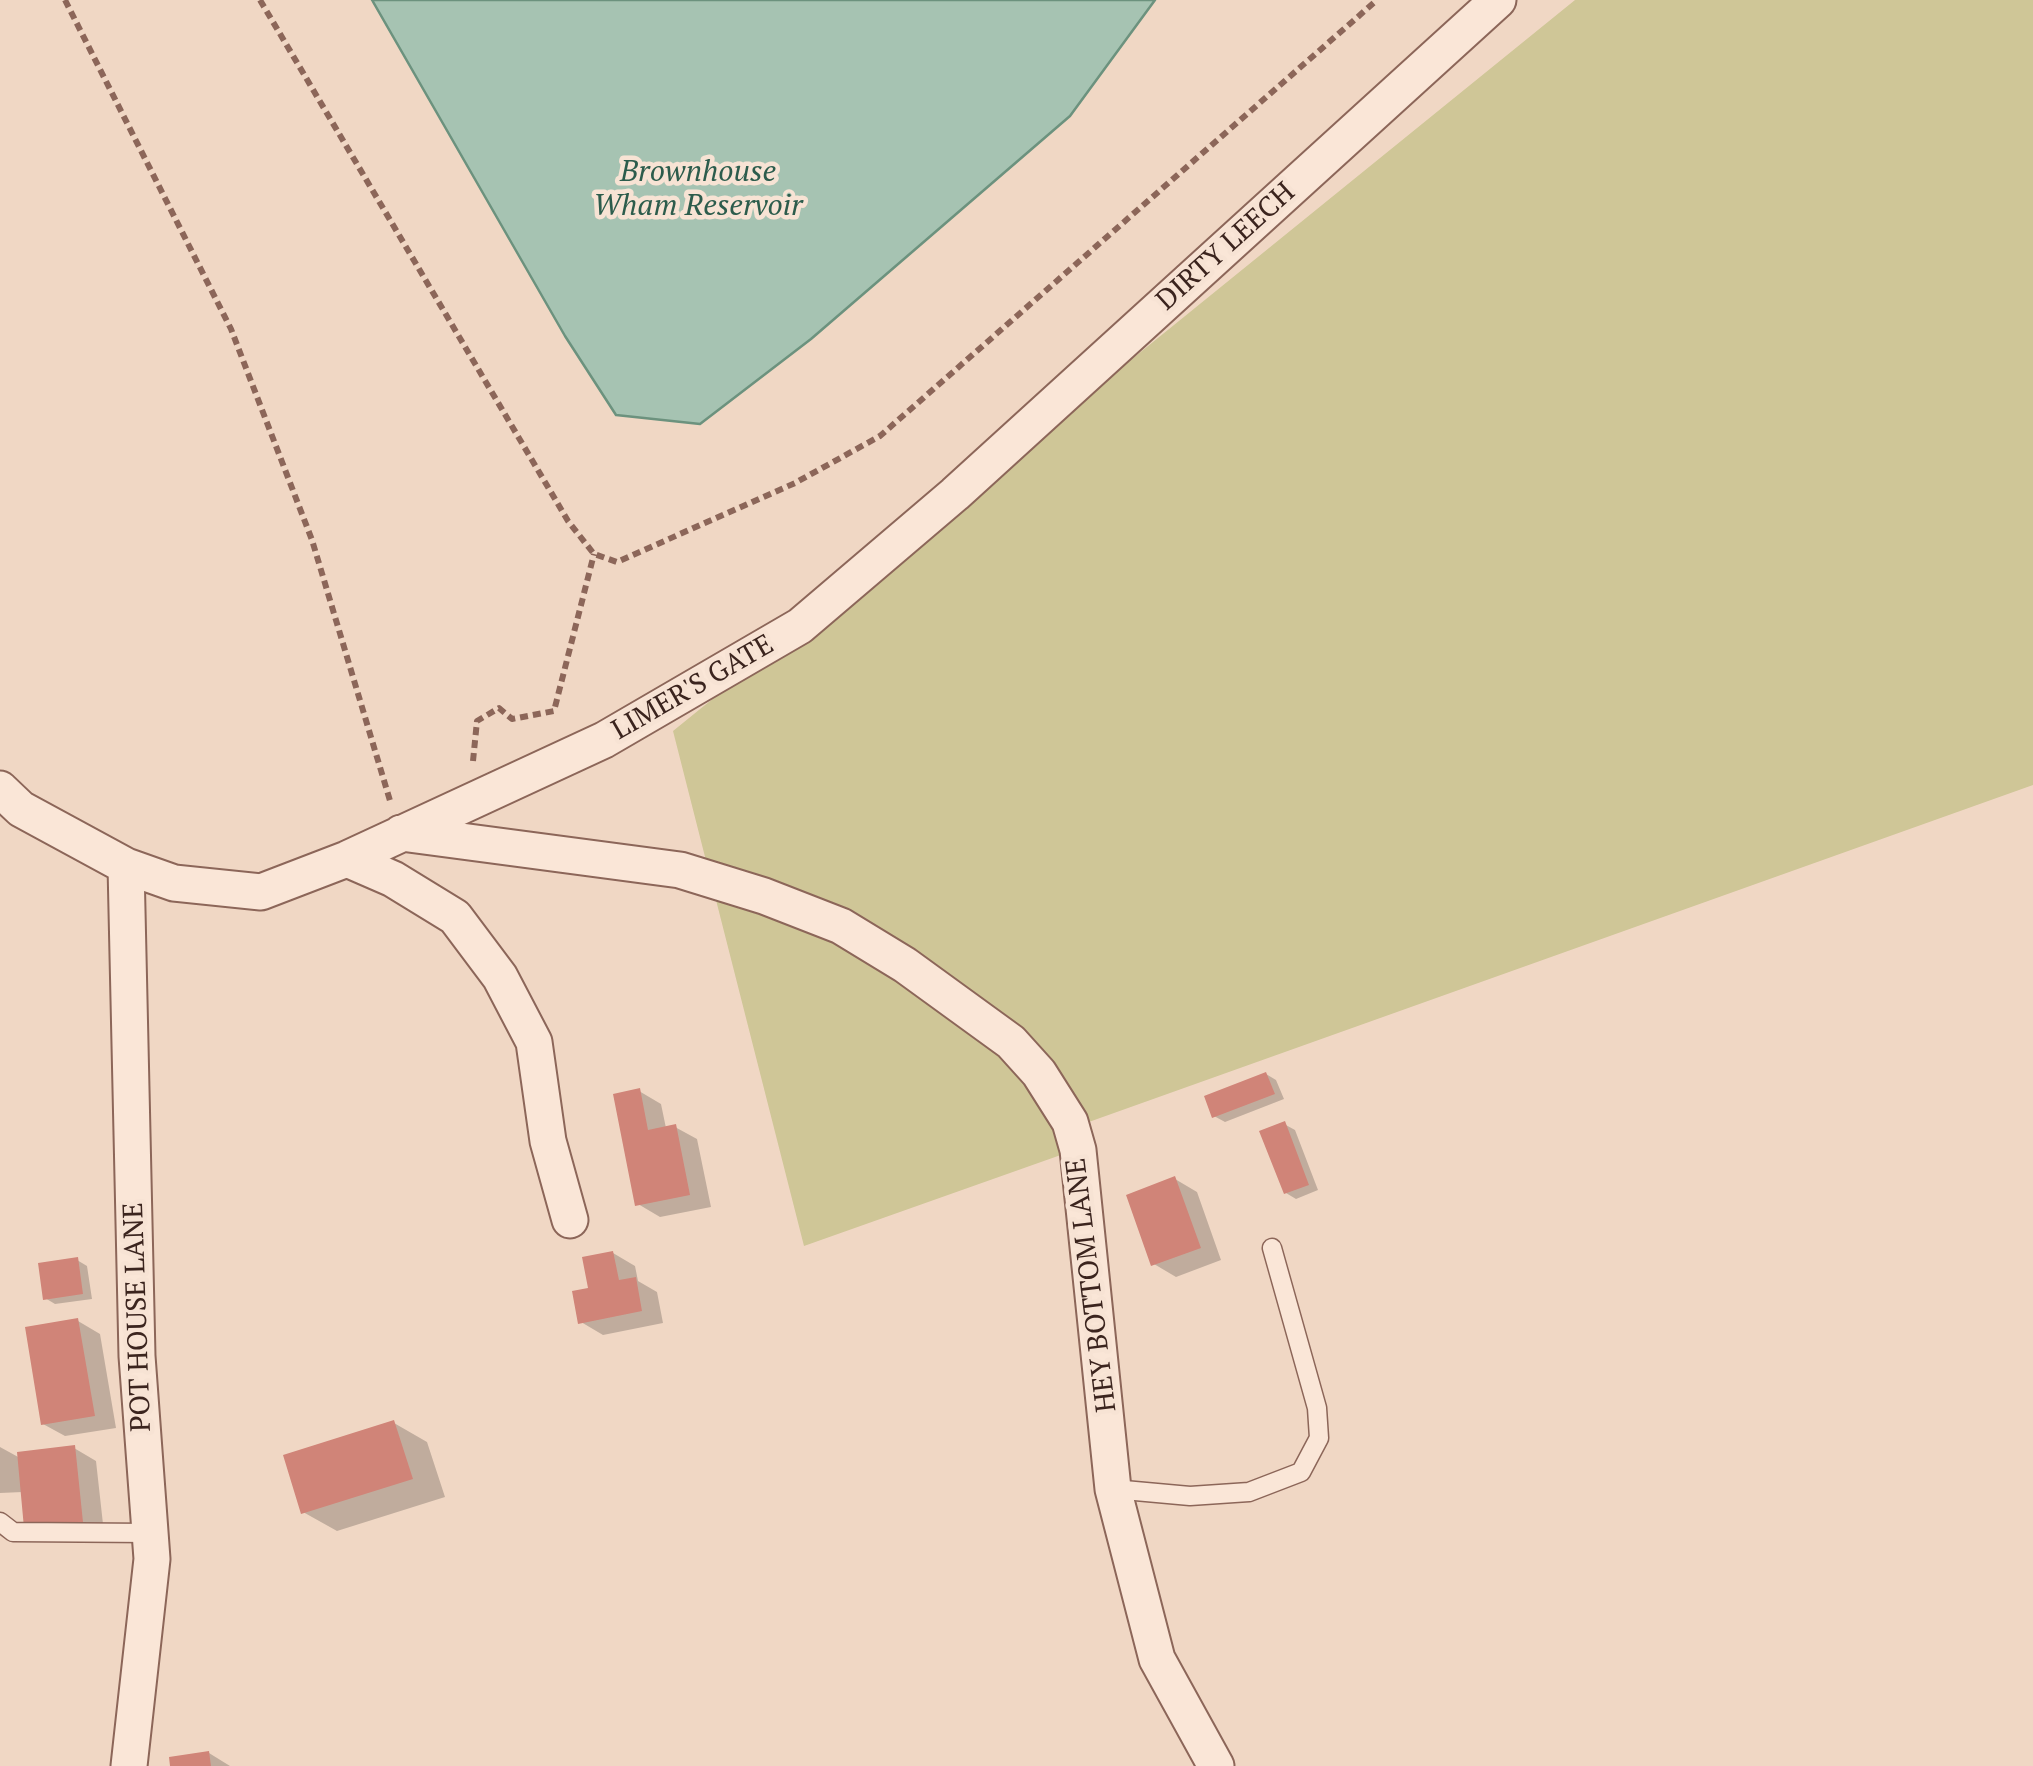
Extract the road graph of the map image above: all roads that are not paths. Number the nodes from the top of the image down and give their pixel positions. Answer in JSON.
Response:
{"nodes":[{"id":1,"x":1498,"y":0,"type":"edge"},
{"id":2,"x":955,"y":494,"type":"joint"},
{"id":3,"x":0,"y":789,"type":"edge"},
{"id":4,"x":400,"y":833,"type":"junction"},
{"id":5,"x":348,"y":859,"type":"junction"},
{"id":6,"x":126,"y":866,"type":"junction"},
{"id":7,"x":570,"y":1220,"type":"dead end"},
{"id":8,"x":1272,"y":1248,"type":"dead end"},
{"id":9,"x":1113,"y":1488,"type":"junction"},
{"id":10,"x":0,"y":1522,"type":"edge"},
{"id":11,"x":150,"y":1533,"type":"junction"},
{"id":12,"x":129,"y":1766,"type":"edge"},
{"id":13,"x":1216,"y":1766,"type":"edge"}],
"edges":[{"from":1,"to":2,"type":"street","name":"DIRTY LEECH"},
{"from":2,"to":4,"type":"street","name":"LIMER'S GATE"},
{"from":3,"to":6,"type":"street","name":"LIMER'S GATE"},
{"from":4,"to":5,"type":"street","name":"LIMER'S GATE"},
{"from":4,"to":9,"type":"street","name":"HEY BOTTOM LANE"},
{"from":5,"to":6,"type":"street","name":"LIMER'S GATE"},
{"from":5,"to":7,"type":"street"},
{"from":6,"to":11,"type":"street","name":"POT HOUSE LANE"},
{"from":8,"to":9,"type":"lane"},
{"from":9,"to":13,"type":"street","name":"HEY BOTTOM LANE"},
{"from":10,"to":11,"type":"lane"},
{"from":11,"to":12,"type":"street","name":"POT HOUSE LANE"}]}
